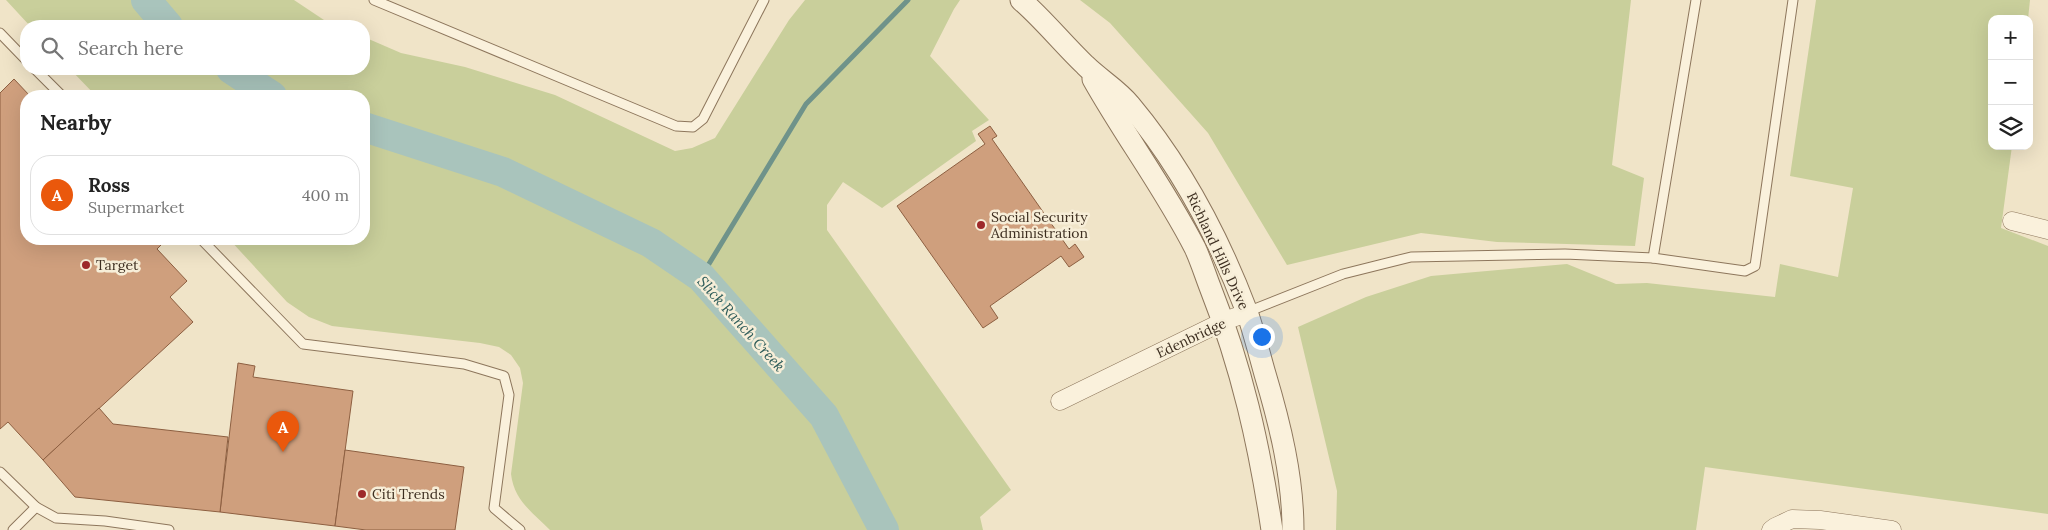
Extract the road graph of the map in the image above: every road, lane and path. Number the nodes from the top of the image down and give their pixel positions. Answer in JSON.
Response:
{"nodes":[{"id":1,"x":374,"y":0,"type":"edge"},
{"id":2,"x":764,"y":0,"type":"edge"},
{"id":3,"x":1021,"y":0,"type":"edge"},
{"id":4,"x":1696,"y":0,"type":"edge"},
{"id":5,"x":1793,"y":0,"type":"edge"},
{"id":6,"x":0,"y":33,"type":"edge"},
{"id":7,"x":20,"y":54,"type":"edge"},
{"id":8,"x":1085,"y":66,"type":"junction"},
{"id":9,"x":41,"y":75,"type":"edge"},
{"id":10,"x":56,"y":90,"type":"edge"},
{"id":11,"x":2012,"y":221,"type":"dead end"},
{"id":12,"x":2048,"y":230,"type":"edge"},
{"id":13,"x":207,"y":245,"type":"edge"},
{"id":14,"x":1653,"y":258,"type":"junction"},
{"id":15,"x":1247,"y":312,"type":"junction"},
{"id":16,"x":1224,"y":321,"type":"junction"},
{"id":17,"x":1060,"y":401,"type":"dead end"},
{"id":18,"x":0,"y":472,"type":"edge"},
{"id":19,"x":36,"y":507,"type":"junction"},
{"id":20,"x":517,"y":529,"type":"edge"},
{"id":21,"x":13,"y":530,"type":"edge"},
{"id":22,"x":170,"y":530,"type":"edge"},
{"id":23,"x":1272,"y":530,"type":"edge"},
{"id":24,"x":1293,"y":530,"type":"edge"},
{"id":25,"x":1771,"y":530,"type":"edge"},
{"id":26,"x":1892,"y":530,"type":"edge"}],
"edges":[{"from":1,"to":2,"type":"lane"},
{"from":3,"to":8,"type":"street","name":"Richland Hills Drive"},
{"from":4,"to":14,"type":"lane"},
{"from":5,"to":14,"type":"lane","name":"Edenbridge"},
{"from":6,"to":7,"type":"lane"},
{"from":8,"to":15,"type":"street","name":"Richland Hills Drive"},
{"from":8,"to":16,"type":"street","name":"Richland Hills Drive"},
{"from":9,"to":10,"type":"lane"},
{"from":11,"to":12,"type":"street"},
{"from":13,"to":20,"type":"lane"},
{"from":14,"to":15,"type":"lane","name":"Edenbridge"},
{"from":15,"to":16,"type":"street","name":"Edenbridge"},
{"from":15,"to":24,"type":"street","name":"Richland Hills Drive"},
{"from":16,"to":17,"type":"street","name":"Edenbridge"},
{"from":16,"to":23,"type":"street","name":"Richland Hills Drive"},
{"from":18,"to":19,"type":"lane"},
{"from":19,"to":21,"type":"lane"},
{"from":19,"to":22,"type":"lane"},
{"from":25,"to":26,"type":"street"}]}
